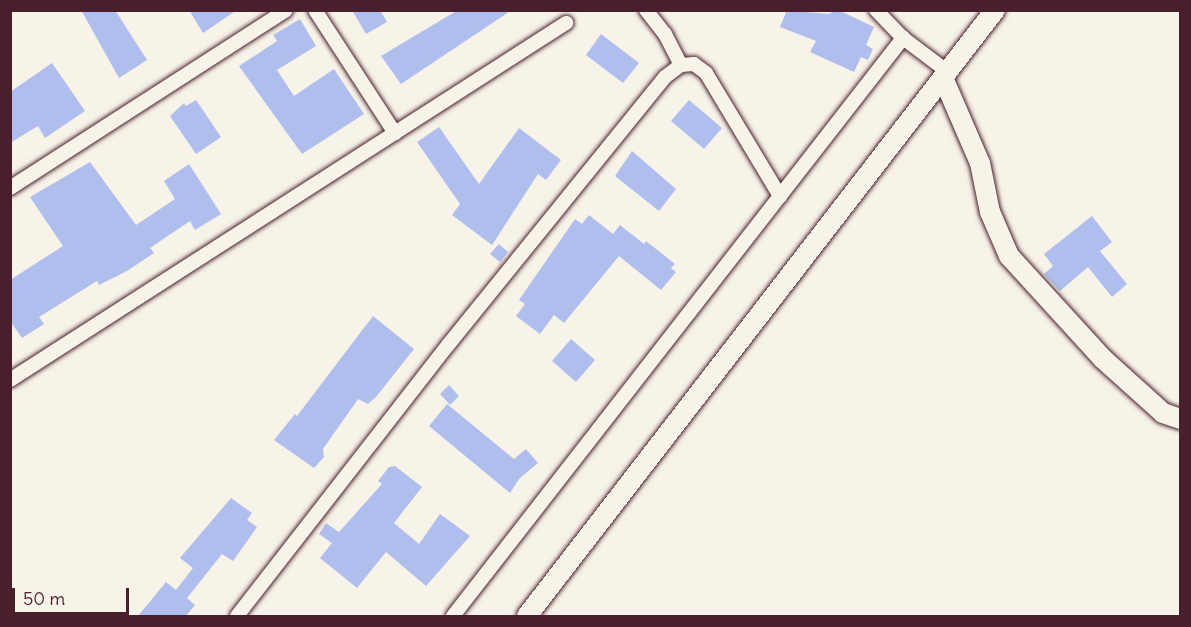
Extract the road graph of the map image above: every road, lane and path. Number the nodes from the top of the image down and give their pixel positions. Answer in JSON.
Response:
{"nodes":[{"id":1,"x":286,"y":10,"type":"edge"},
{"id":2,"x":315,"y":10,"type":"edge"},
{"id":3,"x":646,"y":10,"type":"edge"},
{"id":4,"x":876,"y":10,"type":"edge"},
{"id":5,"x":995,"y":10,"type":"edge"},
{"id":6,"x":566,"y":23,"type":"dead end"},
{"id":7,"x":903,"y":38,"type":"junction"},
{"id":8,"x":681,"y":65,"type":"junction"},
{"id":9,"x":946,"y":76,"type":"junction"},
{"id":10,"x":395,"y":133,"type":"junction"},
{"id":11,"x":10,"y":188,"type":"edge"},
{"id":12,"x":780,"y":196,"type":"junction"},
{"id":13,"x":10,"y":380,"type":"edge"},
{"id":14,"x":1180,"y":419,"type":"edge"},
{"id":15,"x":237,"y":616,"type":"edge"},
{"id":16,"x":453,"y":616,"type":"edge"},
{"id":17,"x":527,"y":616,"type":"edge"}],
"edges":[{"from":1,"to":11,"type":"street"},
{"from":2,"to":10,"type":"street"},
{"from":3,"to":8,"type":"street"},
{"from":4,"to":7,"type":"street"},
{"from":5,"to":9,"type":"street"},
{"from":6,"to":10,"type":"street"},
{"from":7,"to":9,"type":"street"},
{"from":7,"to":12,"type":"street"},
{"from":8,"to":12,"type":"street"},
{"from":8,"to":15,"type":"street"},
{"from":9,"to":14,"type":"street"},
{"from":9,"to":17,"type":"street"},
{"from":10,"to":13,"type":"street"},
{"from":12,"to":16,"type":"street"}]}
